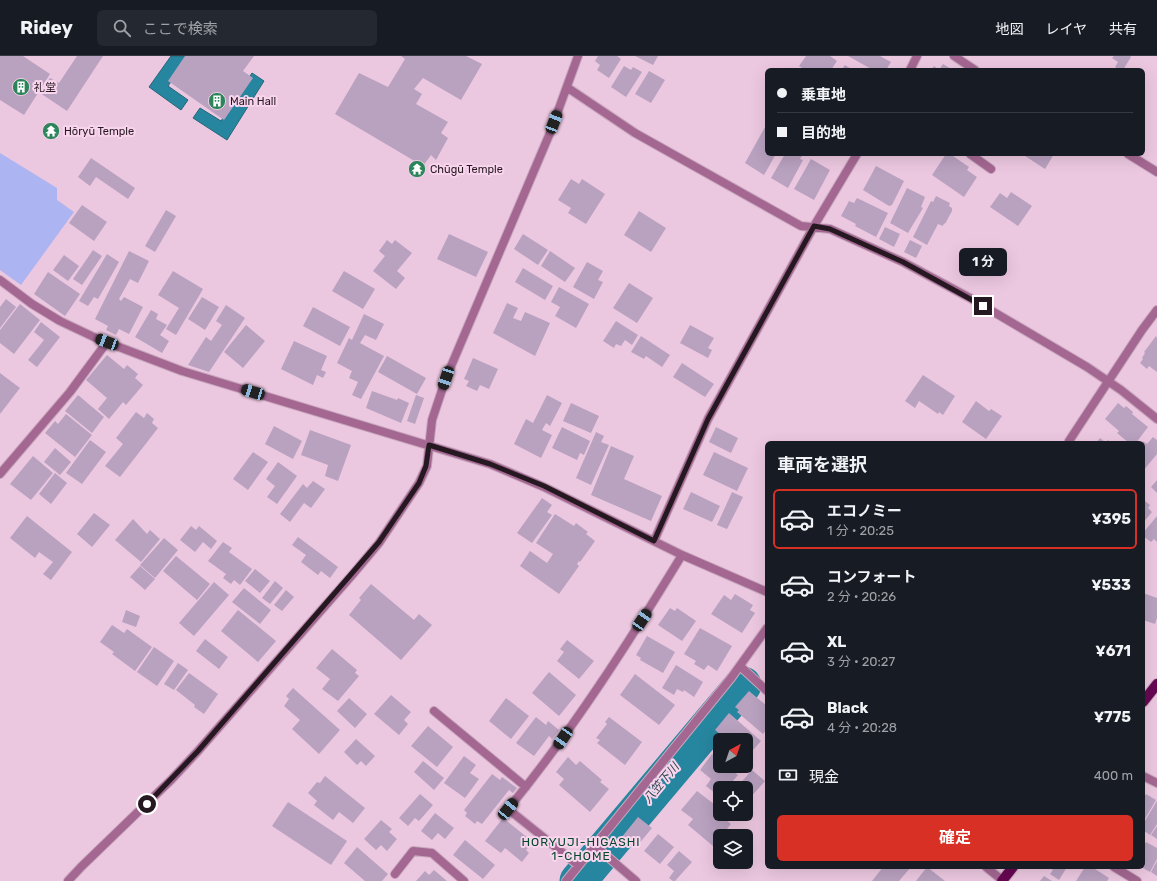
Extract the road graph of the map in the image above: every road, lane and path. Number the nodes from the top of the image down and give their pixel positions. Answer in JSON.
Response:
{"nodes":[{"id":1,"x":578,"y":56,"type":"edge"},
{"id":2,"x":917,"y":56,"type":"edge"},
{"id":3,"x":954,"y":56,"type":"edge"},
{"id":4,"x":911,"y":68,"type":"edge"},
{"id":5,"x":972,"y":68,"type":"edge"},
{"id":6,"x":568,"y":88,"type":"junction"},
{"id":7,"x":856,"y":156,"type":"edge"},
{"id":8,"x":973,"y":156,"type":"edge"},
{"id":9,"x":1131,"y":156,"type":"edge"},
{"id":10,"x":992,"y":169,"type":"dead end"},
{"id":11,"x":1157,"y":172,"type":"edge"},
{"id":12,"x":814,"y":226,"type":"junction"},
{"id":13,"x":0,"y":280,"type":"edge"},
{"id":14,"x":1157,"y":310,"type":"edge"},
{"id":15,"x":107,"y":342,"type":"junction"},
{"id":16,"x":1109,"y":382,"type":"junction"},
{"id":17,"x":1157,"y":419,"type":"edge"},
{"id":18,"x":1069,"y":441,"type":"dead end"},
{"id":19,"x":429,"y":445,"type":"junction"},
{"id":20,"x":0,"y":474,"type":"edge"},
{"id":21,"x":654,"y":541,"type":"junction"},
{"id":22,"x":682,"y":556,"type":"junction"},
{"id":23,"x":765,"y":591,"type":"edge"},
{"id":24,"x":765,"y":631,"type":"edge"},
{"id":25,"x":740,"y":666,"type":"junction"},
{"id":26,"x":1157,"y":684,"type":"edge"},
{"id":27,"x":765,"y":689,"type":"edge"},
{"id":28,"x":1146,"y":692,"type":"edge"},
{"id":29,"x":434,"y":711,"type":"dead end"},
{"id":30,"x":1145,"y":777,"type":"edge"},
{"id":31,"x":1157,"y":783,"type":"edge"},
{"id":32,"x":526,"y":787,"type":"junction"},
{"id":33,"x":594,"y":845,"type":"junction"},
{"id":34,"x":578,"y":865,"type":"junction"},
{"id":35,"x":988,"y":869,"type":"edge"},
{"id":36,"x":1011,"y":869,"type":"edge"},
{"id":37,"x":1117,"y":869,"type":"edge"},
{"id":38,"x":395,"y":874,"type":"dead end"},
{"id":39,"x":68,"y":881,"type":"edge"},
{"id":40,"x":464,"y":881,"type":"edge"},
{"id":41,"x":566,"y":881,"type":"edge"},
{"id":42,"x":636,"y":881,"type":"edge"},
{"id":43,"x":1002,"y":881,"type":"edge"},
{"id":44,"x":1136,"y":881,"type":"edge"}],
"edges":[{"from":1,"to":6,"type":"street"},
{"from":2,"to":4,"type":"street"},
{"from":3,"to":5,"type":"street"},
{"from":6,"to":12,"type":"street"},
{"from":6,"to":19,"type":"street"},
{"from":7,"to":12,"type":"street"},
{"from":8,"to":10,"type":"street"},
{"from":9,"to":11,"type":"street"},
{"from":12,"to":16,"type":"street"},
{"from":12,"to":21,"type":"street"},
{"from":13,"to":15,"type":"street"},
{"from":14,"to":16,"type":"street"},
{"from":15,"to":19,"type":"street"},
{"from":15,"to":20,"type":"street"},
{"from":16,"to":17,"type":"street"},
{"from":16,"to":18,"type":"street"},
{"from":19,"to":21,"type":"street"},
{"from":19,"to":39,"type":"street"},
{"from":21,"to":22,"type":"street"},
{"from":22,"to":23,"type":"street"},
{"from":22,"to":32,"type":"street"},
{"from":24,"to":25,"type":"street"},
{"from":25,"to":27,"type":"street"},
{"from":25,"to":33,"type":"street"},
{"from":26,"to":28,"type":"main road"},
{"from":29,"to":32,"type":"street"},
{"from":30,"to":31,"type":"street"},
{"from":32,"to":34,"type":"street"},
{"from":33,"to":34,"type":"street"},
{"from":33,"to":42,"type":"street"},
{"from":34,"to":41,"type":"street"},
{"from":35,"to":43,"type":"street"},
{"from":36,"to":43,"type":"main road"},
{"from":37,"to":44,"type":"street"},
{"from":38,"to":40,"type":"street"}]}
